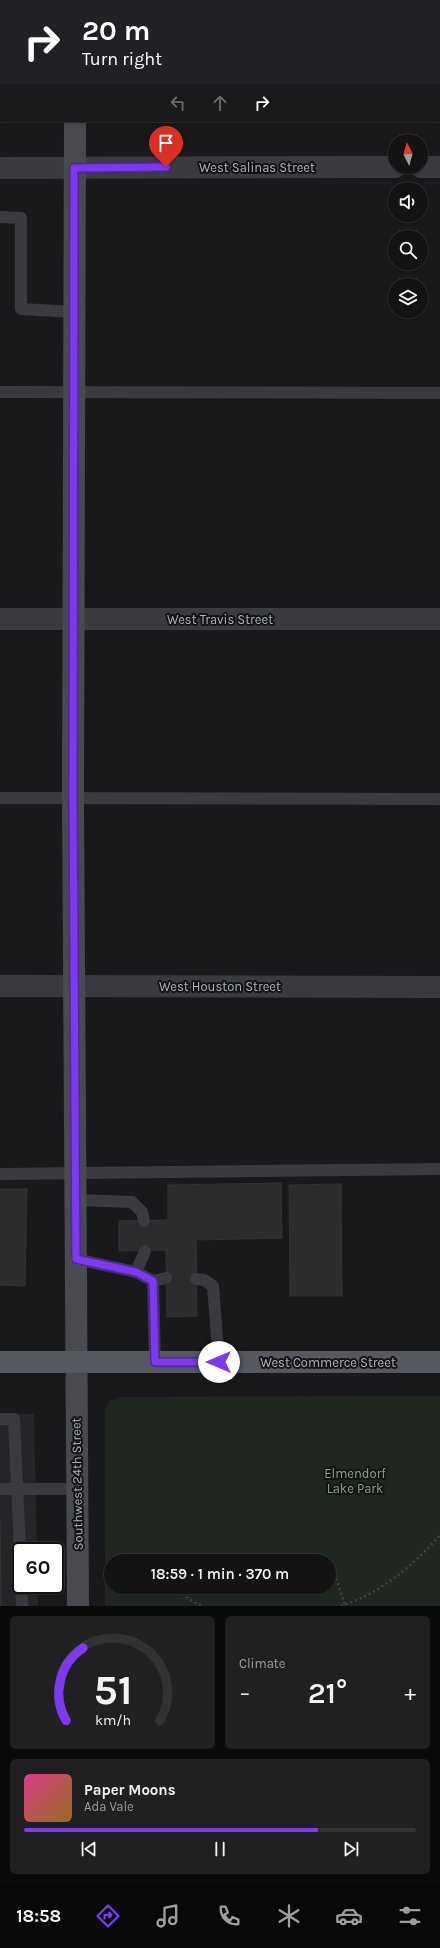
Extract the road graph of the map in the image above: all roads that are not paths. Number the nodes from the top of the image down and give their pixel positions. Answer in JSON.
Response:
{"nodes":[{"id":1,"x":75,"y":122,"type":"edge"},
{"id":2,"x":388,"y":167,"type":"edge"},
{"id":3,"x":428,"y":167,"type":"edge"},
{"id":4,"x":440,"y":167,"type":"edge"},
{"id":5,"x":0,"y":168,"type":"edge"},
{"id":6,"x":74,"y":168,"type":"junction"},
{"id":7,"x":0,"y":217,"type":"edge"},
{"id":8,"x":74,"y":312,"type":"junction"},
{"id":9,"x":0,"y":392,"type":"edge"},
{"id":10,"x":74,"y":392,"type":"junction"},
{"id":11,"x":440,"y":393,"type":"edge"},
{"id":12,"x":0,"y":619,"type":"edge"},
{"id":13,"x":73,"y":619,"type":"junction"},
{"id":14,"x":440,"y":619,"type":"edge"},
{"id":15,"x":0,"y":798,"type":"edge"},
{"id":16,"x":73,"y":799,"type":"junction"},
{"id":17,"x":440,"y":799,"type":"edge"},
{"id":18,"x":74,"y":985,"type":"junction"},
{"id":19,"x":0,"y":986,"type":"edge"},
{"id":20,"x":440,"y":986,"type":"edge"},
{"id":21,"x":440,"y":1169,"type":"edge"},
{"id":22,"x":75,"y":1173,"type":"junction"},
{"id":23,"x":0,"y":1174,"type":"edge"},
{"id":24,"x":75,"y":1200,"type":"junction"},
{"id":25,"x":144,"y":1221,"type":"dead end"},
{"id":26,"x":145,"y":1251,"type":"dead end"},
{"id":27,"x":76,"y":1259,"type":"junction"},
{"id":28,"x":136,"y":1272,"type":"junction"},
{"id":29,"x":166,"y":1278,"type":"dead end"},
{"id":30,"x":196,"y":1279,"type":"dead end"},
{"id":31,"x":153,"y":1281,"type":"junction"},
{"id":32,"x":0,"y":1362,"type":"edge"},
{"id":33,"x":76,"y":1362,"type":"junction"},
{"id":34,"x":155,"y":1362,"type":"junction"},
{"id":35,"x":219,"y":1362,"type":"junction"},
{"id":36,"x":440,"y":1362,"type":"edge"},
{"id":37,"x":0,"y":1419,"type":"edge"},
{"id":38,"x":0,"y":1489,"type":"edge"},
{"id":39,"x":19,"y":1489,"type":"junction"},
{"id":40,"x":78,"y":1489,"type":"junction"},
{"id":41,"x":20,"y":1542,"type":"edge"},
{"id":42,"x":21,"y":1594,"type":"edge"},
{"id":43,"x":22,"y":1606,"type":"edge"},
{"id":44,"x":78,"y":1606,"type":"edge"}],
"edges":[{"from":1,"to":6,"type":"main road","name":"Southwest 24th Street"},
{"from":2,"to":6,"type":"street","name":"West Salinas Street"},
{"from":3,"to":4,"type":"street"},
{"from":5,"to":6,"type":"street","name":"West Salinas Street"},
{"from":6,"to":8,"type":"main road","name":"Southwest 24th Street"},
{"from":7,"to":8,"type":"lane"},
{"from":8,"to":10,"type":"main road","name":"Southwest 24th Street"},
{"from":9,"to":10,"type":"lane"},
{"from":10,"to":11,"type":"lane"},
{"from":10,"to":13,"type":"main road","name":"Southwest 24th Street"},
{"from":12,"to":13,"type":"street","name":"West Travis Street"},
{"from":13,"to":14,"type":"street","name":"West Travis Street"},
{"from":13,"to":16,"type":"main road","name":"Southwest 24th Street"},
{"from":15,"to":16,"type":"lane"},
{"from":16,"to":17,"type":"lane"},
{"from":16,"to":18,"type":"main road","name":"Southwest 24th Street"},
{"from":18,"to":19,"type":"street","name":"West Houston Street"},
{"from":18,"to":20,"type":"street","name":"West Houston Street"},
{"from":18,"to":22,"type":"main road","name":"Southwest 24th Street"},
{"from":21,"to":22,"type":"lane"},
{"from":22,"to":23,"type":"lane"},
{"from":22,"to":24,"type":"main road","name":"Southwest 24th Street"},
{"from":24,"to":25,"type":"lane"},
{"from":24,"to":27,"type":"main road","name":"Southwest 24th Street"},
{"from":26,"to":28,"type":"lane"},
{"from":27,"to":28,"type":"lane"},
{"from":27,"to":33,"type":"main road","name":"Southwest 24th Street"},
{"from":28,"to":31,"type":"lane"},
{"from":29,"to":31,"type":"lane"},
{"from":30,"to":35,"type":"lane"},
{"from":31,"to":34,"type":"lane"},
{"from":32,"to":33,"type":"main road","name":"West Commerce Street"},
{"from":33,"to":34,"type":"main road","name":"West Commerce Street"},
{"from":33,"to":40,"type":"main road","name":"Southwest 24th Street"},
{"from":34,"to":35,"type":"main road","name":"West Commerce Street"},
{"from":35,"to":36,"type":"main road","name":"West Commerce Street"},
{"from":37,"to":39,"type":"lane"},
{"from":38,"to":39,"type":"lane"},
{"from":39,"to":40,"type":"lane"},
{"from":39,"to":41,"type":"lane"},
{"from":40,"to":44,"type":"main road","name":"Southwest 24th Street"},
{"from":42,"to":43,"type":"lane"}]}
